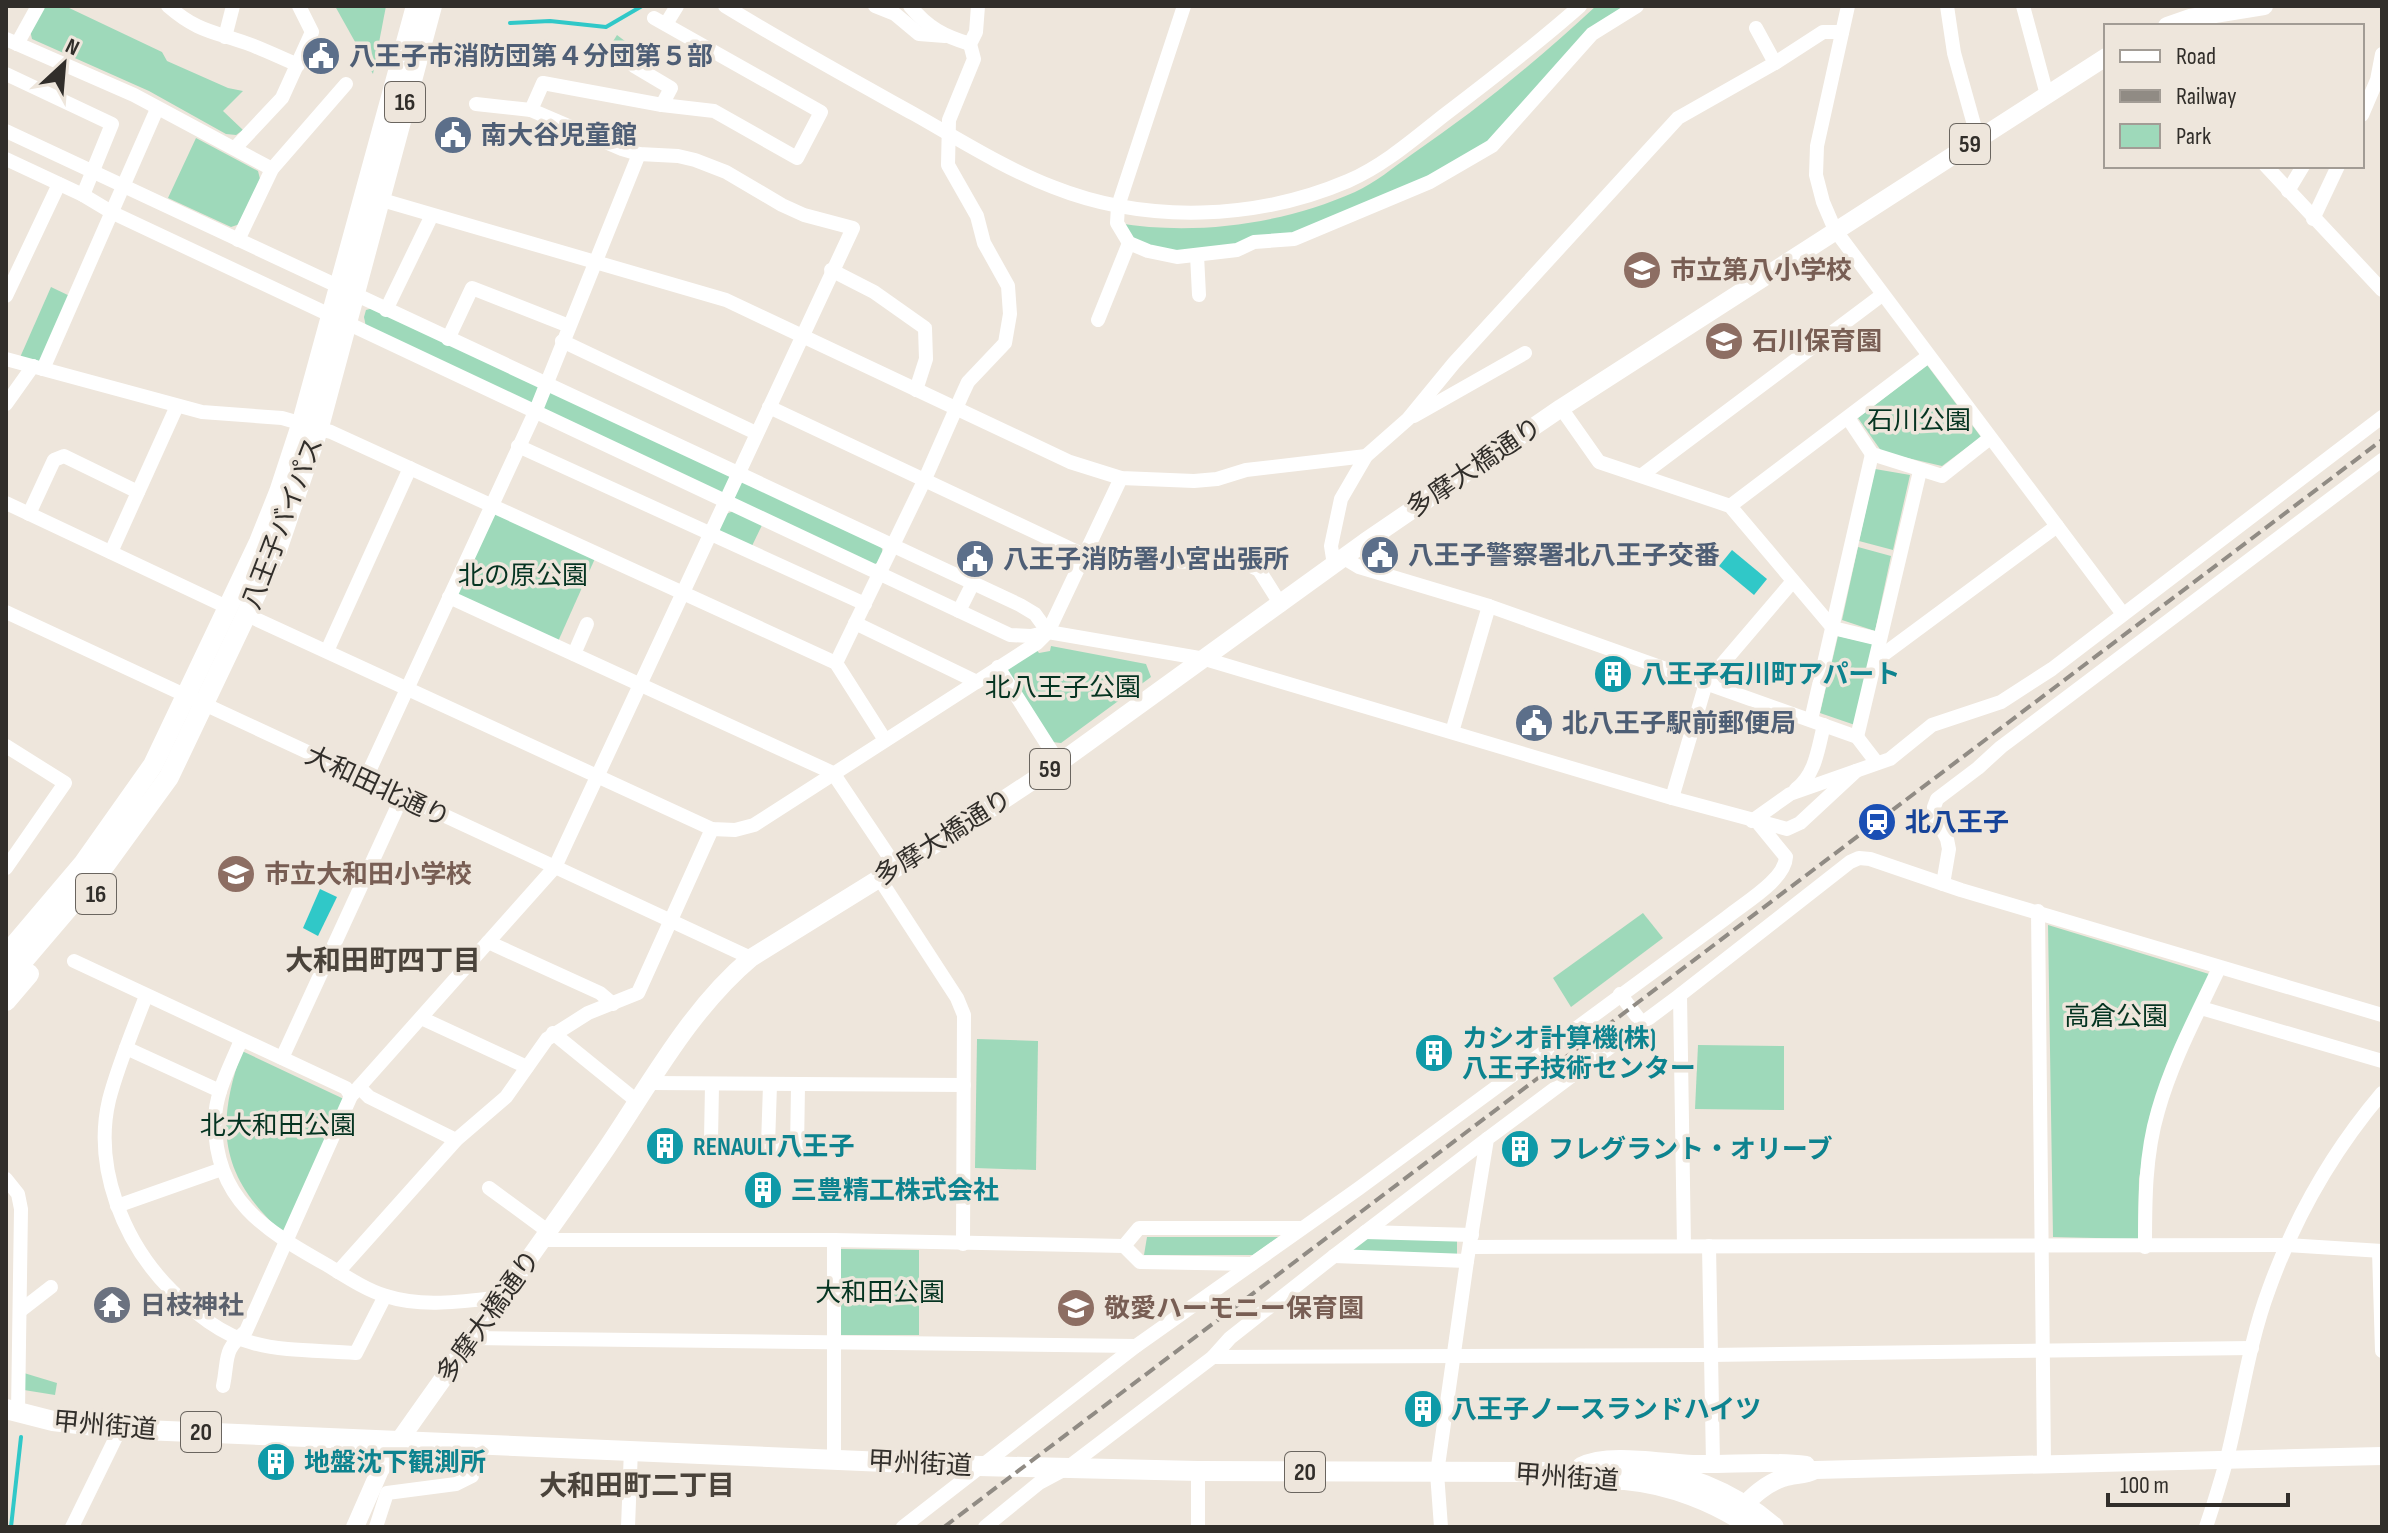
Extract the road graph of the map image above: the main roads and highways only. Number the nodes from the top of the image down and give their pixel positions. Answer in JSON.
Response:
{"nodes":[{"id":1,"x":401,"y":6,"type":"edge"},
{"id":2,"x":416,"y":6,"type":"edge"},
{"id":3,"x":432,"y":6,"type":"edge"},
{"id":4,"x":445,"y":6,"type":"edge"},
{"id":5,"x":2264,"y":6,"type":"edge"},
{"id":6,"x":2198,"y":16,"type":"edge"},
{"id":7,"x":2173,"y":24,"type":"edge"},
{"id":8,"x":2104,"y":58,"type":"edge"},
{"id":9,"x":367,"y":177,"type":"junction"},
{"id":10,"x":382,"y":200,"type":"junction"},
{"id":11,"x":346,"y":290,"type":"junction"},
{"id":12,"x":195,"y":702,"type":"junction"},
{"id":13,"x":169,"y":777,"type":"junction"},
{"id":14,"x":11,"y":951,"type":"edge"},
{"id":15,"x":6,"y":981,"type":"edge"},
{"id":16,"x":6,"y":1001,"type":"edge"},
{"id":17,"x":12,"y":1411,"type":"edge"},
{"id":18,"x":399,"y":1441,"type":"junction"},
{"id":19,"x":2382,"y":1456,"type":"edge"},
{"id":20,"x":1581,"y":1466,"type":"junction"},
{"id":21,"x":1815,"y":1470,"type":"junction"},
{"id":22,"x":1552,"y":1472,"type":"junction"},
{"id":23,"x":1739,"y":1510,"type":"junction"},
{"id":24,"x":355,"y":1527,"type":"edge"},
{"id":25,"x":1752,"y":1527,"type":"edge"},
{"id":26,"x":1774,"y":1527,"type":"edge"}],
"edges":[{"from":1,"to":9,"type":"highway","number":"16"},
{"from":2,"to":9,"type":"highway","name":"八王子バイパス","number":"16"},
{"from":3,"to":10,"type":"highway","name":"八王子バイパス","number":"16"},
{"from":4,"to":10,"type":"highway"},
{"from":5,"to":6,"type":"main road"},
{"from":6,"to":7,"type":"main road"},
{"from":8,"to":18,"type":"main road","name":"多摩大橋通り","number":"59"},
{"from":9,"to":11,"type":"highway","name":"八王子バイパス","number":"16"},
{"from":10,"to":11,"type":"highway","name":"八王子バイパス","number":"16"},
{"from":11,"to":12,"type":"highway","name":"八王子バイパス","number":"16"},
{"from":12,"to":13,"type":"highway","name":"八王子バイパス","number":"16"},
{"from":12,"to":14,"type":"highway","name":"八王子バイパス","number":"16"},
{"from":13,"to":14,"type":"highway","name":"八王子バイパス","number":"16"},
{"from":13,"to":16,"type":"highway","number":"16"},
{"from":14,"to":15,"type":"highway","name":"八王子バイパス","number":"16"},
{"from":17,"to":18,"type":"highway","name":"甲州街道","number":"20"},
{"from":18,"to":22,"type":"highway","name":"甲州街道","number":"20"},
{"from":18,"to":24,"type":"main road","name":"多摩大橋通り"},
{"from":19,"to":21,"type":"main road","name":"甲州街道"},
{"from":20,"to":21,"type":"main road","name":"甲州街道"},
{"from":20,"to":22,"type":"highway","number":"20"},
{"from":20,"to":23,"type":"highway","number":"20"},
{"from":21,"to":23,"type":"main road","name":"甲州街道"},
{"from":22,"to":23,"type":"highway","name":"甲州街道","number":"20"},
{"from":23,"to":25,"type":"highway","number":"20"},
{"from":23,"to":26,"type":"highway","number":"20"}]}
